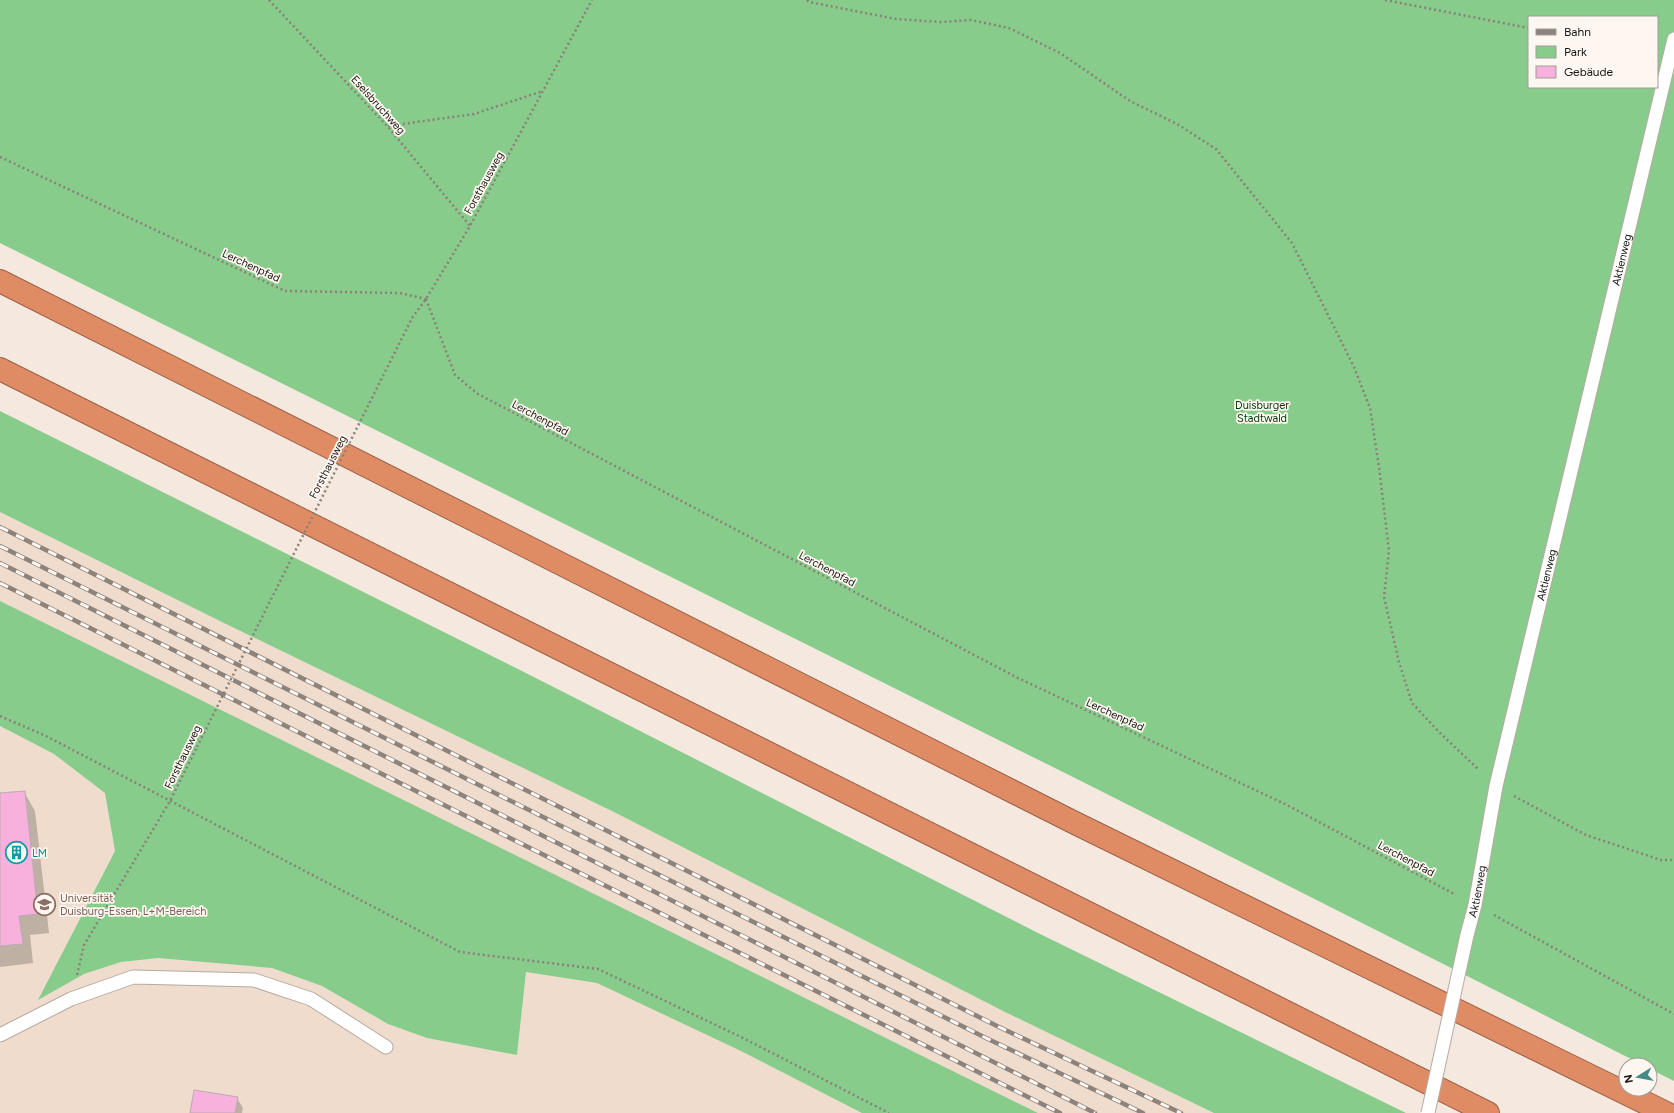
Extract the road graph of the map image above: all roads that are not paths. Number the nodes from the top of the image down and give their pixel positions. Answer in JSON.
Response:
{"nodes":[{"id":1,"x":1674,"y":39,"type":"edge"},
{"id":2,"x":0,"y":281,"type":"edge"},
{"id":3,"x":0,"y":369,"type":"edge"},
{"id":4,"x":0,"y":1034,"type":"edge"},
{"id":5,"x":386,"y":1047,"type":"dead end"},
{"id":6,"x":1428,"y":1113,"type":"edge"},
{"id":7,"x":1488,"y":1113,"type":"edge"},
{"id":8,"x":1666,"y":1113,"type":"edge"}],
"edges":[{"from":1,"to":6,"type":"lane","name":"Aktienweg","bridge":true},
{"from":2,"to":8,"type":"highway"},
{"from":3,"to":7,"type":"highway"},
{"from":4,"to":5,"type":"lane"}]}
